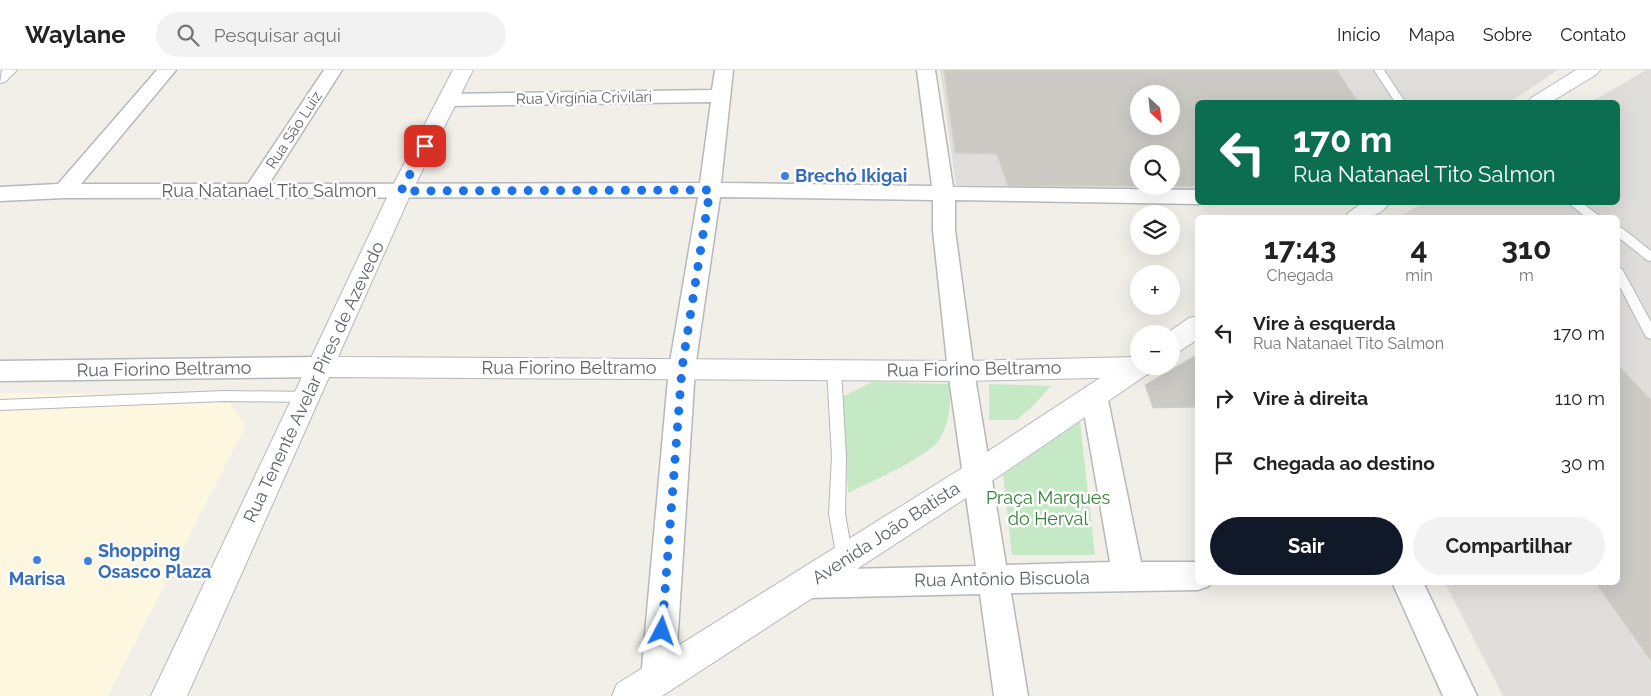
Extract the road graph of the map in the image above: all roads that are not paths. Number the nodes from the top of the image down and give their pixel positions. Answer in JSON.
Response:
{"nodes":[{"id":1,"x":10,"y":70,"type":"edge"},
{"id":2,"x":167,"y":70,"type":"edge"},
{"id":3,"x":333,"y":70,"type":"edge"},
{"id":4,"x":463,"y":70,"type":"edge"},
{"id":5,"x":724,"y":70,"type":"edge"},
{"id":6,"x":926,"y":70,"type":"edge"},
{"id":7,"x":1379,"y":70,"type":"edge"},
{"id":8,"x":1590,"y":70,"type":"edge"},
{"id":9,"x":0,"y":79,"type":"edge"},
{"id":10,"x":720,"y":96,"type":"junction"},
{"id":11,"x":448,"y":100,"type":"junction"},
{"id":12,"x":1399,"y":100,"type":"edge"},
{"id":13,"x":1541,"y":100,"type":"edge"},
{"id":14,"x":710,"y":190,"type":"junction"},
{"id":15,"x":64,"y":191,"type":"junction"},
{"id":16,"x":254,"y":191,"type":"junction"},
{"id":17,"x":401,"y":191,"type":"junction"},
{"id":18,"x":0,"y":194,"type":"edge"},
{"id":19,"x":943,"y":194,"type":"junction"},
{"id":20,"x":1195,"y":197,"type":"edge"},
{"id":21,"x":1375,"y":205,"type":"edge"},
{"id":22,"x":1576,"y":205,"type":"edge"},
{"id":23,"x":1586,"y":214,"type":"edge"},
{"id":24,"x":1360,"y":215,"type":"edge"},
{"id":25,"x":1620,"y":233,"type":"edge"},
{"id":26,"x":1651,"y":257,"type":"edge"},
{"id":27,"x":1620,"y":276,"type":"edge"},
{"id":28,"x":1195,"y":327,"type":"edge"},
{"id":29,"x":1651,"y":334,"type":"edge"},
{"id":30,"x":1180,"y":338,"type":"edge"},
{"id":31,"x":1130,"y":366,"type":"edge"},
{"id":32,"x":321,"y":367,"type":"junction"},
{"id":33,"x":682,"y":368,"type":"junction"},
{"id":34,"x":834,"y":370,"type":"junction"},
{"id":35,"x":0,"y":371,"type":"edge"},
{"id":36,"x":961,"y":371,"type":"junction"},
{"id":37,"x":1130,"y":372,"type":"edge"},
{"id":38,"x":1094,"y":395,"type":"junction"},
{"id":39,"x":307,"y":397,"type":"junction"},
{"id":40,"x":0,"y":405,"type":"edge"},
{"id":41,"x":978,"y":474,"type":"junction"},
{"id":42,"x":845,"y":559,"type":"junction"},
{"id":43,"x":1128,"y":576,"type":"junction"},
{"id":44,"x":1195,"y":576,"type":"edge"},
{"id":45,"x":994,"y":579,"type":"junction"},
{"id":46,"x":806,"y":584,"type":"junction"},
{"id":47,"x":1408,"y":585,"type":"edge"},
{"id":48,"x":648,"y":690,"type":"edge"},
{"id":49,"x":169,"y":696,"type":"edge"},
{"id":50,"x":1011,"y":696,"type":"edge"},
{"id":51,"x":1460,"y":696,"type":"edge"}],
"edges":[{"from":1,"to":9,"type":"street"},
{"from":2,"to":15,"type":"street"},
{"from":3,"to":16,"type":"street","name":"Rua São Luiz"},
{"from":4,"to":11,"type":"street","name":"Rua Tenente Avelar Pires de Azevedo"},
{"from":5,"to":10,"type":"street"},
{"from":6,"to":19,"type":"street"},
{"from":7,"to":12,"type":"lane"},
{"from":8,"to":13,"type":"street"},
{"from":10,"to":11,"type":"street","name":"Rua Virgínia Crivilari"},
{"from":10,"to":14,"type":"street"},
{"from":11,"to":17,"type":"street","name":"Rua Tenente Avelar Pires de Azevedo"},
{"from":14,"to":17,"type":"street","name":"Rua Natanael Tito Salmon"},
{"from":14,"to":19,"type":"street","name":"Rua Natanael Tito Salmon"},
{"from":14,"to":33,"type":"street"},
{"from":15,"to":16,"type":"street","name":"Rua Natanael Tito Salmon"},
{"from":15,"to":18,"type":"street","name":"Rua Natanael Tito Salmon"},
{"from":16,"to":17,"type":"street","name":"Rua Natanael Tito Salmon"},
{"from":17,"to":32,"type":"street","name":"Rua Tenente Avelar Pires de Azevedo"},
{"from":19,"to":20,"type":"street","name":"Rua Natanael Tito Salmon"},
{"from":19,"to":36,"type":"street"},
{"from":21,"to":24,"type":"street"},
{"from":22,"to":23,"type":"lane"},
{"from":25,"to":26,"type":"lane"},
{"from":27,"to":29,"type":"lane"},
{"from":28,"to":30,"type":"street"},
{"from":31,"to":36,"type":"street","name":"Rua Fiorino Beltramo"},
{"from":32,"to":33,"type":"street","name":"Rua Fiorino Beltramo"},
{"from":32,"to":35,"type":"street","name":"Rua Fiorino Beltramo"},
{"from":32,"to":39,"type":"street","name":"Rua Tenente Avelar Pires de Azevedo"},
{"from":33,"to":34,"type":"street","name":"Rua Fiorino Beltramo"},
{"from":33,"to":48,"type":"street"},
{"from":34,"to":36,"type":"street","name":"Rua Fiorino Beltramo"},
{"from":34,"to":42,"type":"lane"},
{"from":36,"to":41,"type":"street"},
{"from":37,"to":38,"type":"street","name":"Avenida João Batista"},
{"from":38,"to":41,"type":"street","name":"Avenida João Batista"},
{"from":38,"to":43,"type":"street"},
{"from":39,"to":40,"type":"lane"},
{"from":39,"to":49,"type":"street","name":"Rua Tenente Avelar Pires de Azevedo"},
{"from":41,"to":42,"type":"street","name":"Avenida João Batista"},
{"from":41,"to":45,"type":"street"},
{"from":42,"to":46,"type":"street","name":"Avenida João Batista"},
{"from":43,"to":44,"type":"street","name":"Rua Antônio Biscuola"},
{"from":43,"to":45,"type":"street","name":"Rua Antônio Biscuola"},
{"from":45,"to":46,"type":"street","name":"Rua Antônio Biscuola"},
{"from":45,"to":50,"type":"street"},
{"from":46,"to":48,"type":"street","name":"Avenida João Batista"},
{"from":47,"to":51,"type":"street"}]}
